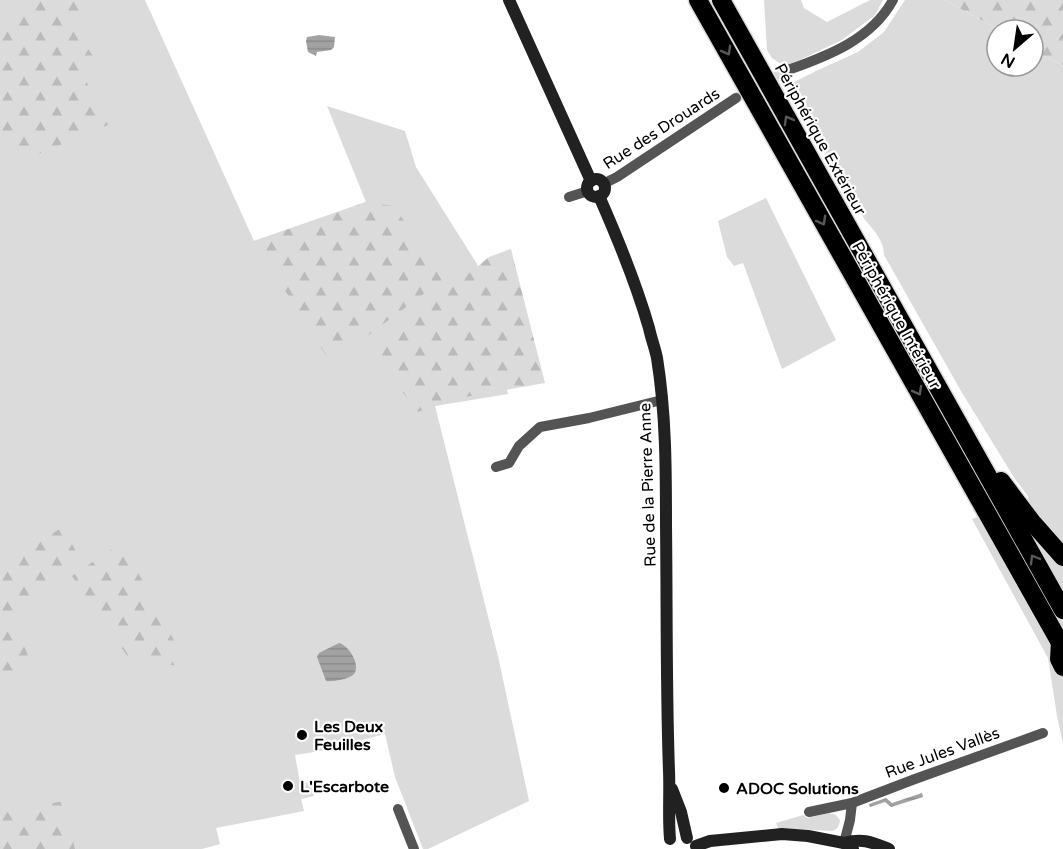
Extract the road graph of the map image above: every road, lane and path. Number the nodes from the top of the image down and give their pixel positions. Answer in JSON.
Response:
{"nodes":[{"id":1,"x":509,"y":0,"type":"edge"},
{"id":2,"x":698,"y":0,"type":"edge"},
{"id":3,"x":721,"y":0,"type":"edge"},
{"id":4,"x":892,"y":0,"type":"edge"},
{"id":5,"x":788,"y":70,"type":"tunnel mouth"},
{"id":6,"x":735,"y":98,"type":"tunnel mouth"},
{"id":7,"x":603,"y":184,"type":"joint"},
{"id":8,"x":592,"y":189,"type":"junction"},
{"id":9,"x":569,"y":197,"type":"dead end"},
{"id":10,"x":662,"y":400,"type":"junction"},
{"id":11,"x":964,"y":434,"type":"junction"},
{"id":12,"x":496,"y":467,"type":"dead end"},
{"id":13,"x":1063,"y":556,"type":"edge"},
{"id":14,"x":1063,"y":610,"type":"edge"},
{"id":15,"x":1061,"y":645,"type":"edge"},
{"id":16,"x":1063,"y":667,"type":"edge"},
{"id":17,"x":1043,"y":733,"type":"dead end"},
{"id":18,"x":669,"y":782,"type":"junction"},
{"id":19,"x":852,"y":803,"type":"junction"},
{"id":20,"x":398,"y":809,"type":"dead end"},
{"id":21,"x":809,"y":812,"type":"dead end"},
{"id":22,"x":740,"y":838,"type":"junction"},
{"id":23,"x":670,"y":839,"type":"junction"},
{"id":24,"x":694,"y":844,"type":"edge"},
{"id":25,"x":848,"y":846,"type":"edge"},
{"id":26,"x":414,"y":849,"type":"edge"},
{"id":27,"x":662,"y":849,"type":"edge"},
{"id":28,"x":718,"y":849,"type":"edge"},
{"id":29,"x":890,"y":849,"type":"edge"}],
"edges":[{"from":1,"to":8,"type":"street","name":"Rue de la Pierre Anne"},
{"from":2,"to":15,"type":"highway","name":"Périphérique Intérieur","one_way":true},
{"from":11,"to":3,"type":"highway","name":"Périphérique Extérieur","one_way":true},
{"from":4,"to":5,"type":"street"},
{"from":6,"to":7,"type":"street","name":"Rue des Drouards"},
{"from":7,"to":8,"type":"street"},
{"from":8,"to":9,"type":"street"},
{"from":8,"to":10,"type":"street","name":"Rue de la Pierre Anne"},
{"from":10,"to":12,"type":"street"},
{"from":10,"to":18,"type":"street","name":"Rue de la Pierre Anne"},
{"from":11,"to":13,"type":"highway"},
{"from":14,"to":11,"type":"highway","name":"Périphérique Extérieur","one_way":true},
{"from":15,"to":16,"type":"highway"},
{"from":17,"to":19,"type":"street","name":"Rue Jules Vallès"},
{"from":18,"to":23,"type":"street","name":"Rue de la Pierre Anne"},
{"from":18,"to":24,"type":"street","name":"Rue de la Pierre Anne"},
{"from":19,"to":21,"type":"street","name":"Rue Jules Vallès"},
{"from":19,"to":25,"type":"street"},
{"from":20,"to":26,"type":"street"},
{"from":22,"to":24,"type":"street"},
{"from":22,"to":25,"type":"street"},
{"from":22,"to":28,"type":"street"},
{"from":23,"to":24,"type":"street"},
{"from":23,"to":27,"type":"street"},
{"from":25,"to":29,"type":"street"}]}
